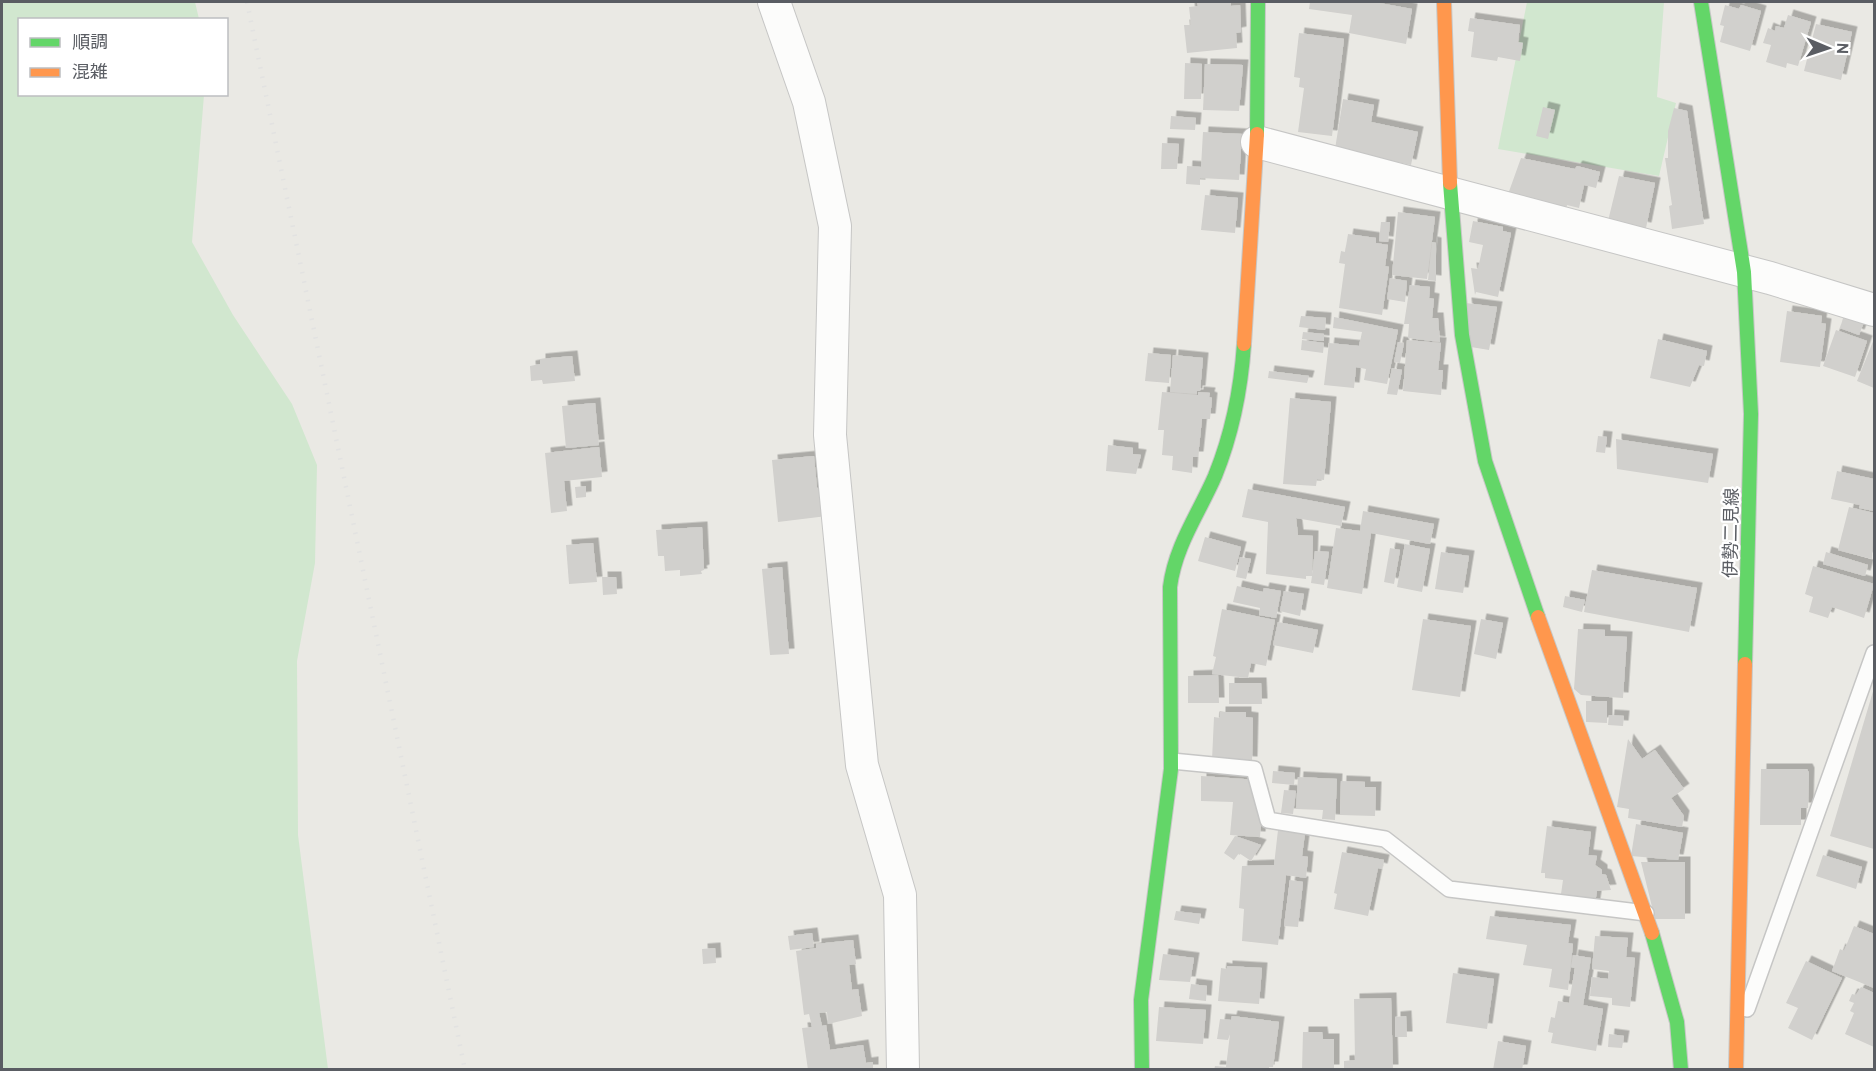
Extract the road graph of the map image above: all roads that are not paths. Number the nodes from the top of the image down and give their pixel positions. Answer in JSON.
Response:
{"nodes":[{"id":1,"x":774,"y":2,"type":"edge"},
{"id":2,"x":1258,"y":2,"type":"edge"},
{"id":3,"x":1444,"y":2,"type":"edge"},
{"id":4,"x":1701,"y":2,"type":"edge"},
{"id":5,"x":1257,"y":142,"type":"junction"},
{"id":6,"x":1450,"y":193,"type":"junction"},
{"id":7,"x":1744,"y":272,"type":"junction"},
{"id":8,"x":1875,"y":310,"type":"edge"},
{"id":9,"x":1875,"y":652,"type":"edge"},
{"id":10,"x":1172,"y":761,"type":"junction"},
{"id":11,"x":1647,"y":913,"type":"junction"},
{"id":12,"x":1737,"y":1039,"type":"junction"},
{"id":13,"x":903,"y":1070,"type":"edge"},
{"id":14,"x":1142,"y":1070,"type":"edge"},
{"id":15,"x":1681,"y":1070,"type":"edge"},
{"id":16,"x":1736,"y":1070,"type":"edge"}],
"edges":[{"from":1,"to":13,"type":"street"},
{"from":2,"to":5,"type":"street"},
{"from":3,"to":6,"type":"street"},
{"from":4,"to":7,"type":"street","name":"伊勢二見線"},
{"from":5,"to":6,"type":"street"},
{"from":5,"to":10,"type":"street"},
{"from":6,"to":7,"type":"street"},
{"from":6,"to":11,"type":"street"},
{"from":7,"to":8,"type":"street"},
{"from":7,"to":12,"type":"street","name":"伊勢二見線"},
{"from":9,"to":12,"type":"lane"},
{"from":10,"to":11,"type":"lane"},
{"from":10,"to":14,"type":"street"},
{"from":11,"to":15,"type":"street"},
{"from":12,"to":16,"type":"street","name":"伊勢二見線"}]}
